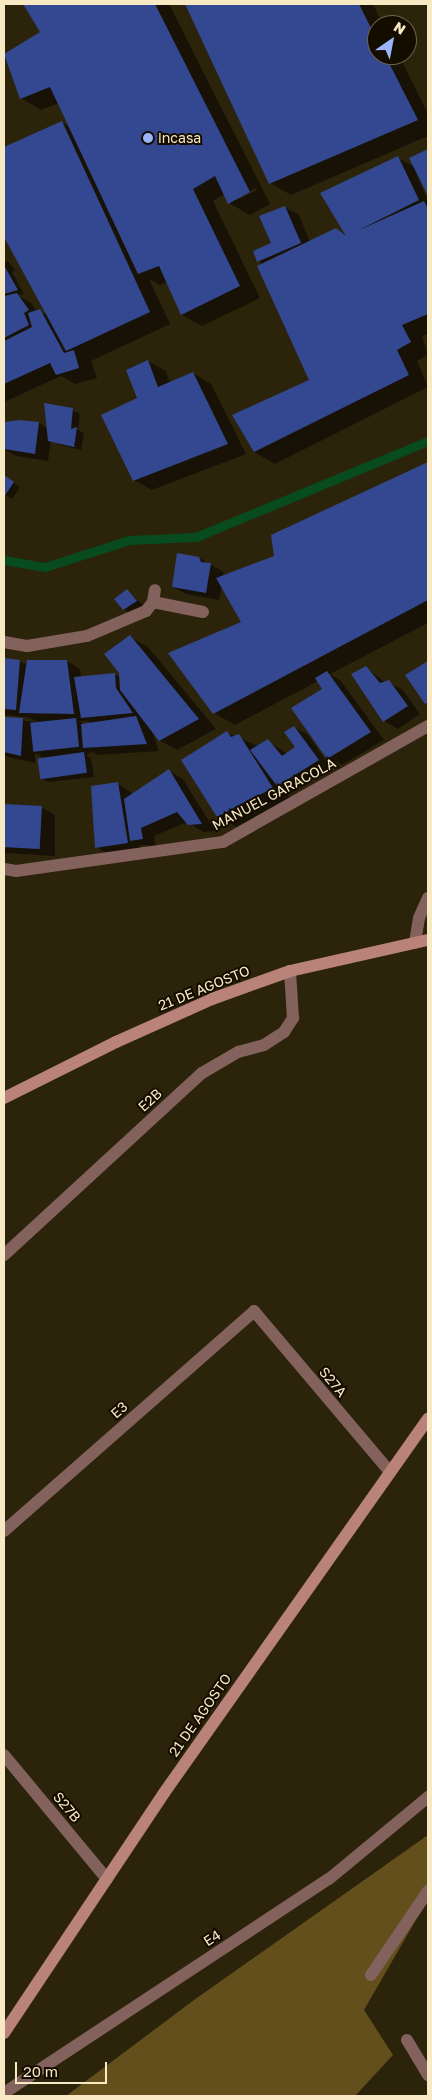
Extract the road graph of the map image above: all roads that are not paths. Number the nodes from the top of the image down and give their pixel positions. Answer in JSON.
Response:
{"nodes":[{"id":1,"x":203,"y":612,"type":"dead end"},
{"id":2,"x":4,"y":642,"type":"edge"},
{"id":3,"x":428,"y":726,"type":"edge"},
{"id":4,"x":4,"y":869,"type":"edge"},
{"id":5,"x":428,"y":898,"type":"edge"},
{"id":6,"x":428,"y":940,"type":"edge"},
{"id":7,"x":415,"y":943,"type":"junction"},
{"id":8,"x":290,"y":971,"type":"junction"},
{"id":9,"x":4,"y":1098,"type":"edge"},
{"id":10,"x":4,"y":1255,"type":"edge"},
{"id":11,"x":254,"y":1311,"type":"joint"},
{"id":12,"x":428,"y":1419,"type":"edge"},
{"id":13,"x":390,"y":1472,"type":"junction"},
{"id":14,"x":4,"y":1531,"type":"edge"},
{"id":15,"x":4,"y":1755,"type":"edge"},
{"id":16,"x":428,"y":1797,"type":"edge"},
{"id":17,"x":107,"y":1879,"type":"junction"},
{"id":18,"x":428,"y":1891,"type":"edge"},
{"id":19,"x":371,"y":1975,"type":"dead end"},
{"id":20,"x":4,"y":2033,"type":"edge"},
{"id":21,"x":406,"y":2040,"type":"dead end"},
{"id":22,"x":428,"y":2075,"type":"edge"},
{"id":23,"x":4,"y":2093,"type":"edge"}],
"edges":[{"from":1,"to":2,"type":"street"},
{"from":3,"to":4,"type":"street","name":"MANUEL GARACOLA"},
{"from":5,"to":7,"type":"street"},
{"from":6,"to":7,"type":"street","name":"21 DE AGOSTO"},
{"from":7,"to":8,"type":"street","name":"21 DE AGOSTO"},
{"from":8,"to":9,"type":"street","name":"21 DE AGOSTO"},
{"from":8,"to":10,"type":"street","name":"E2B"},
{"from":11,"to":13,"type":"street","name":"S27A"},
{"from":11,"to":14,"type":"street","name":"E3"},
{"from":12,"to":13,"type":"street","name":"21 DE AGOSTO"},
{"from":13,"to":17,"type":"street","name":"21 DE AGOSTO"},
{"from":15,"to":17,"type":"street","name":"S27B"},
{"from":16,"to":23,"type":"street","name":"E4"},
{"from":17,"to":20,"type":"street","name":"21 DE AGOSTO"},
{"from":18,"to":19,"type":"street"},
{"from":21,"to":22,"type":"street"}]}
